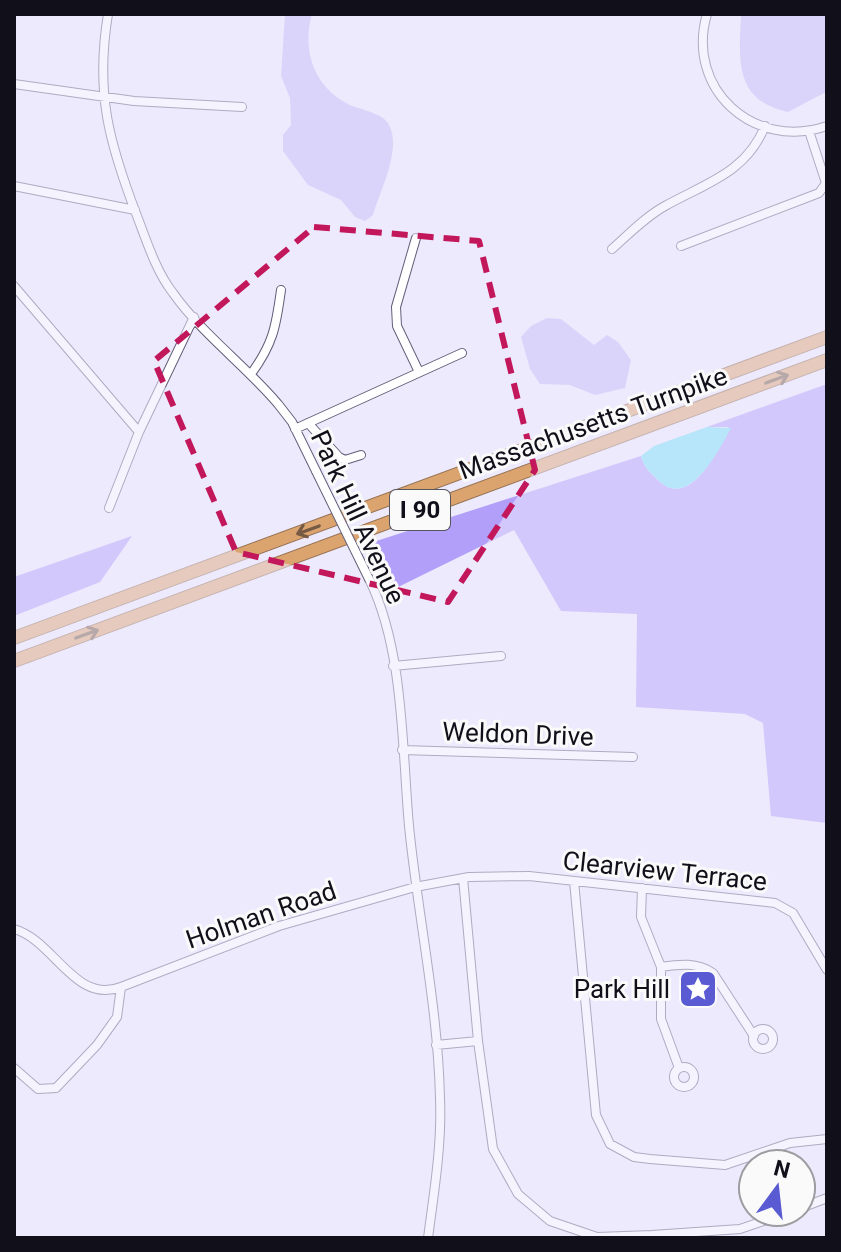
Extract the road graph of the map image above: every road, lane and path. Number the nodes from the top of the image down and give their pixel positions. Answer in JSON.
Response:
{"nodes":[{"id":1,"x":108,"y":14,"type":"edge"},
{"id":2,"x":707,"y":14,"type":"edge"},
{"id":3,"x":14,"y":84,"type":"edge"},
{"id":4,"x":102,"y":95,"type":"junction"},
{"id":5,"x":242,"y":107,"type":"dead end"},
{"id":6,"x":765,"y":126,"type":"junction"},
{"id":7,"x":827,"y":126,"type":"edge"},
{"id":8,"x":809,"y":131,"type":"junction"},
{"id":9,"x":14,"y":186,"type":"edge"},
{"id":10,"x":135,"y":210,"type":"junction"},
{"id":11,"x":416,"y":238,"type":"dead end"},
{"id":12,"x":681,"y":246,"type":"dead end"},
{"id":13,"x":612,"y":249,"type":"dead end"},
{"id":14,"x":14,"y":286,"type":"edge"},
{"id":15,"x":281,"y":290,"type":"dead end"},
{"id":16,"x":194,"y":317,"type":"junction"},
{"id":17,"x":827,"y":337,"type":"edge"},
{"id":18,"x":462,"y":353,"type":"dead end"},
{"id":19,"x":827,"y":360,"type":"edge"},
{"id":20,"x":419,"y":372,"type":"junction"},
{"id":21,"x":251,"y":374,"type":"junction"},
{"id":22,"x":308,"y":423,"type":"junction"},
{"id":23,"x":295,"y":429,"type":"junction"},
{"id":24,"x":139,"y":432,"type":"junction"},
{"id":25,"x":361,"y":455,"type":"dead end"},
{"id":26,"x":109,"y":508,"type":"dead end"},
{"id":27,"x":14,"y":638,"type":"edge"},
{"id":28,"x":501,"y":656,"type":"dead end"},
{"id":29,"x":14,"y":661,"type":"edge"},
{"id":30,"x":393,"y":666,"type":"junction"},
{"id":31,"x":402,"y":750,"type":"junction"},
{"id":32,"x":633,"y":757,"type":"dead end"},
{"id":33,"x":463,"y":878,"type":"junction"},
{"id":34,"x":574,"y":881,"type":"junction"},
{"id":35,"x":415,"y":887,"type":"junction"},
{"id":36,"x":642,"y":888,"type":"junction"},
{"id":37,"x":14,"y":929,"type":"edge"},
{"id":38,"x":661,"y":967,"type":"junction"},
{"id":39,"x":827,"y":970,"type":"edge"},
{"id":40,"x":121,"y":987,"type":"junction"},
{"id":41,"x":754,"y":1036,"type":"dead end"},
{"id":42,"x":478,"y":1041,"type":"junction"},
{"id":43,"x":436,"y":1045,"type":"junction"},
{"id":44,"x":14,"y":1068,"type":"edge"},
{"id":45,"x":679,"y":1068,"type":"dead end"},
{"id":46,"x":827,"y":1139,"type":"edge"},
{"id":47,"x":743,"y":1228,"type":"edge"},
{"id":48,"x":428,"y":1238,"type":"edge"}],
"edges":[{"from":1,"to":4,"type":"street","name":"Park Hill Avenue"},
{"from":2,"to":6,"type":"street"},
{"from":3,"to":4,"type":"street"},
{"from":4,"to":5,"type":"street"},
{"from":4,"to":10,"type":"street","name":"Park Hill Avenue"},
{"from":6,"to":8,"type":"street"},
{"from":6,"to":13,"type":"street"},
{"from":7,"to":8,"type":"street"},
{"from":8,"to":12,"type":"street"},
{"from":9,"to":10,"type":"street"},
{"from":10,"to":16,"type":"street","name":"Park Hill Avenue"},
{"from":11,"to":20,"type":"street"},
{"from":14,"to":24,"type":"street"},
{"from":15,"to":21,"type":"street"},
{"from":16,"to":21,"type":"street","name":"Park Hill Avenue"},
{"from":16,"to":24,"type":"street"},
{"from":17,"to":27,"type":"highway","name":"Massachusetts Turnpike","number":"I 90","one_way":true},
{"from":18,"to":20,"type":"street"},
{"from":29,"to":19,"type":"highway","name":"Massachusetts Turnpike","number":"I 90","one_way":true},
{"from":20,"to":22,"type":"street"},
{"from":21,"to":23,"type":"street","name":"Park Hill Avenue"},
{"from":22,"to":23,"type":"street"},
{"from":22,"to":25,"type":"street"},
{"from":23,"to":30,"type":"street","name":"Park Hill Avenue","bridge":true},
{"from":24,"to":26,"type":"street"},
{"from":28,"to":30,"type":"street"},
{"from":30,"to":31,"type":"street","name":"Park Hill Avenue"},
{"from":31,"to":32,"type":"street","name":"Weldon Drive"},
{"from":31,"to":35,"type":"street","name":"Park Hill Avenue"},
{"from":33,"to":34,"type":"street","name":"Clearview Terrace"},
{"from":33,"to":35,"type":"street","name":"Clearview Terrace"},
{"from":33,"to":42,"type":"street"},
{"from":34,"to":36,"type":"street","name":"Clearview Terrace"},
{"from":34,"to":46,"type":"street"},
{"from":35,"to":40,"type":"street","name":"Holman Road"},
{"from":35,"to":43,"type":"street","name":"Park Hill Avenue"},
{"from":36,"to":38,"type":"street"},
{"from":36,"to":39,"type":"street","name":"Clearview Terrace"},
{"from":37,"to":40,"type":"street","name":"Holman Road"},
{"from":38,"to":41,"type":"street"},
{"from":38,"to":45,"type":"street"},
{"from":40,"to":44,"type":"street"},
{"from":42,"to":43,"type":"street"},
{"from":42,"to":47,"type":"street"},
{"from":43,"to":48,"type":"street","name":"Park Hill Avenue"}]}
